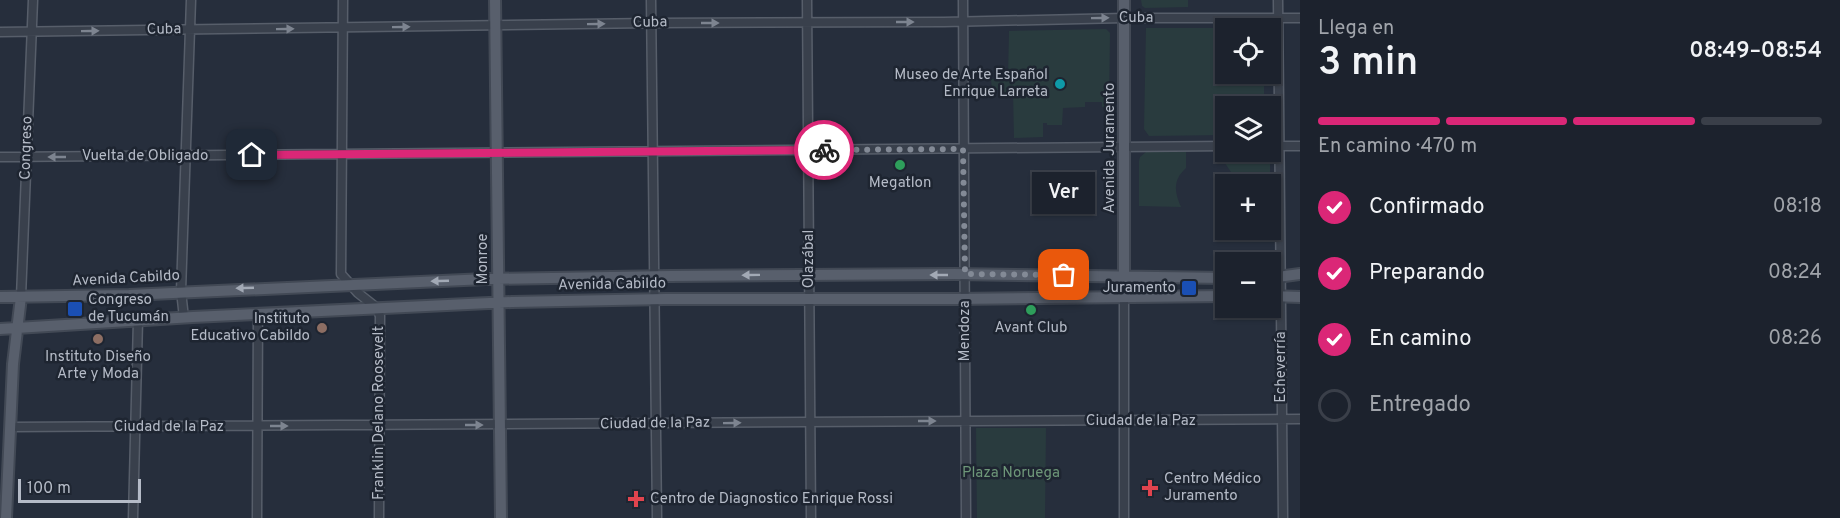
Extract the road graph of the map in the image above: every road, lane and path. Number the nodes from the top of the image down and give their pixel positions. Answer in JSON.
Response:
{"nodes":[{"id":1,"x":33,"y":0,"type":"edge"},
{"id":2,"x":191,"y":0,"type":"edge"},
{"id":3,"x":343,"y":0,"type":"edge"},
{"id":4,"x":495,"y":0,"type":"edge"},
{"id":5,"x":651,"y":0,"type":"edge"},
{"id":6,"x":807,"y":0,"type":"edge"},
{"id":7,"x":963,"y":0,"type":"edge"},
{"id":8,"x":1124,"y":0,"type":"edge"},
{"id":9,"x":1278,"y":0,"type":"edge"},
{"id":10,"x":1124,"y":18,"type":"junction"},
{"id":11,"x":1278,"y":18,"type":"edge"},
{"id":12,"x":1300,"y":18,"type":"edge"},
{"id":13,"x":1215,"y":19,"type":"edge"},
{"id":14,"x":1281,"y":19,"type":"edge"},
{"id":15,"x":963,"y":21,"type":"junction"},
{"id":16,"x":651,"y":23,"type":"junction"},
{"id":17,"x":807,"y":23,"type":"junction"},
{"id":18,"x":495,"y":26,"type":"junction"},
{"id":19,"x":343,"y":29,"type":"junction"},
{"id":20,"x":190,"y":30,"type":"junction"},
{"id":21,"x":0,"y":32,"type":"edge"},
{"id":22,"x":32,"y":32,"type":"junction"},
{"id":23,"x":1125,"y":146,"type":"junction"},
{"id":24,"x":1215,"y":146,"type":"edge"},
{"id":25,"x":1300,"y":146,"type":"edge"},
{"id":26,"x":1281,"y":147,"type":"edge"},
{"id":27,"x":963,"y":149,"type":"junction"},
{"id":28,"x":808,"y":150,"type":"junction"},
{"id":29,"x":654,"y":151,"type":"junction"},
{"id":30,"x":497,"y":153,"type":"junction"},
{"id":31,"x":341,"y":155,"type":"junction"},
{"id":32,"x":186,"y":156,"type":"junction"},
{"id":33,"x":0,"y":157,"type":"edge"},
{"id":34,"x":27,"y":157,"type":"junction"},
{"id":35,"x":1275,"y":162,"type":"edge"},
{"id":36,"x":1276,"y":252,"type":"edge"},
{"id":37,"x":809,"y":274,"type":"junction"},
{"id":38,"x":965,"y":274,"type":"junction"},
{"id":39,"x":1300,"y":274,"type":"edge"},
{"id":40,"x":655,"y":276,"type":"junction"},
{"id":41,"x":1124,"y":276,"type":"junction"},
{"id":42,"x":1281,"y":276,"type":"edge"},
{"id":43,"x":1215,"y":278,"type":"edge"},
{"id":44,"x":498,"y":279,"type":"junction"},
{"id":45,"x":349,"y":284,"type":"junction"},
{"id":46,"x":181,"y":291,"type":"junction"},
{"id":47,"x":1124,"y":294,"type":"junction"},
{"id":48,"x":1215,"y":296,"type":"edge"},
{"id":49,"x":1281,"y":296,"type":"edge"},
{"id":50,"x":0,"y":297,"type":"edge"},
{"id":51,"x":21,"y":297,"type":"junction"},
{"id":52,"x":1300,"y":297,"type":"edge"},
{"id":53,"x":966,"y":298,"type":"junction"},
{"id":54,"x":656,"y":299,"type":"junction"},
{"id":55,"x":809,"y":299,"type":"junction"},
{"id":56,"x":498,"y":303,"type":"junction"},
{"id":57,"x":377,"y":308,"type":"junction"},
{"id":58,"x":258,"y":315,"type":"junction"},
{"id":59,"x":184,"y":318,"type":"junction"},
{"id":60,"x":1277,"y":318,"type":"edge"},
{"id":61,"x":138,"y":320,"type":"junction"},
{"id":62,"x":16,"y":328,"type":"junction"},
{"id":63,"x":0,"y":329,"type":"edge"},
{"id":64,"x":1281,"y":419,"type":"junction"},
{"id":65,"x":1300,"y":419,"type":"edge"},
{"id":66,"x":964,"y":421,"type":"junction"},
{"id":67,"x":1123,"y":421,"type":"junction"},
{"id":68,"x":811,"y":422,"type":"junction"},
{"id":69,"x":656,"y":424,"type":"junction"},
{"id":70,"x":379,"y":425,"type":"junction"},
{"id":71,"x":500,"y":425,"type":"junction"},
{"id":72,"x":259,"y":426,"type":"junction"},
{"id":73,"x":10,"y":427,"type":"junction"},
{"id":74,"x":136,"y":427,"type":"junction"},
{"id":75,"x":4,"y":471,"type":"edge"},
{"id":76,"x":6,"y":518,"type":"edge"},
{"id":77,"x":133,"y":518,"type":"edge"},
{"id":78,"x":257,"y":518,"type":"edge"},
{"id":79,"x":379,"y":518,"type":"edge"},
{"id":80,"x":501,"y":518,"type":"edge"},
{"id":81,"x":657,"y":518,"type":"edge"},
{"id":82,"x":811,"y":518,"type":"edge"},
{"id":83,"x":966,"y":518,"type":"edge"},
{"id":84,"x":1124,"y":518,"type":"edge"},
{"id":85,"x":1282,"y":518,"type":"edge"}],
"edges":[{"from":1,"to":22,"type":"street","name":"Congreso"},
{"from":2,"to":20,"type":"street"},
{"from":3,"to":19,"type":"street"},
{"from":4,"to":18,"type":"main road","name":"Monroe"},
{"from":5,"to":16,"type":"street"},
{"from":6,"to":17,"type":"street","name":"Olazábal"},
{"from":7,"to":15,"type":"street","name":"Mendoza"},
{"from":8,"to":10,"type":"main road","name":"Avenida Juramento"},
{"from":9,"to":11,"type":"street","name":"Echeverría"},
{"from":10,"to":13,"type":"street","name":"Cuba"},
{"from":15,"to":10,"type":"street","name":"Cuba","one_way":true},
{"from":10,"to":23,"type":"main road","name":"Avenida Juramento"},
{"from":12,"to":14,"type":"street","name":"Cuba"},
{"from":17,"to":15,"type":"street","name":"Cuba","one_way":true},
{"from":15,"to":27,"type":"street","name":"Mendoza"},
{"from":16,"to":17,"type":"street","name":"Cuba","one_way":true},
{"from":18,"to":16,"type":"street","name":"Cuba","one_way":true},
{"from":16,"to":29,"type":"street"},
{"from":17,"to":28,"type":"street","name":"Olazábal"},
{"from":19,"to":18,"type":"street","name":"Cuba","one_way":true},
{"from":18,"to":30,"type":"main road","name":"Monroe"},
{"from":20,"to":19,"type":"street","name":"Cuba","one_way":true},
{"from":19,"to":31,"type":"street"},
{"from":22,"to":20,"type":"street","name":"Cuba","one_way":true},
{"from":20,"to":32,"type":"street"},
{"from":21,"to":22,"type":"street","name":"Cuba"},
{"from":22,"to":34,"type":"street","name":"Congreso"},
{"from":23,"to":24,"type":"street","name":"Vuelta de Obligado"},
{"from":23,"to":27,"type":"street","name":"Vuelta de Obligado"},
{"from":23,"to":41,"type":"main road","name":"Avenida Juramento"},
{"from":25,"to":26,"type":"street"},
{"from":27,"to":28,"type":"street","name":"Vuelta de Obligado"},
{"from":27,"to":38,"type":"street","name":"Mendoza"},
{"from":28,"to":29,"type":"street","name":"Vuelta de Obligado"},
{"from":28,"to":37,"type":"street","name":"Olazábal"},
{"from":29,"to":30,"type":"street","name":"Vuelta de Obligado"},
{"from":29,"to":40,"type":"street"},
{"from":30,"to":31,"type":"street","name":"Vuelta de Obligado"},
{"from":30,"to":44,"type":"main road","name":"Monroe"},
{"from":31,"to":32,"type":"street","name":"Vuelta de Obligado"},
{"from":31,"to":45,"type":"street"},
{"from":32,"to":34,"type":"street","name":"Vuelta de Obligado","one_way":true},
{"from":32,"to":46,"type":"street"},
{"from":33,"to":34,"type":"street","name":"Vuelta de Obligado"},
{"from":34,"to":51,"type":"street","name":"Congreso"},
{"from":35,"to":36,"type":"street","name":"Echeverría"},
{"from":38,"to":37,"type":"main road","name":"Avenida Cabildo","one_way":true},
{"from":37,"to":40,"type":"main road","name":"Avenida Cabildo","one_way":true},
{"from":37,"to":55,"type":"street","name":"Olazábal"},
{"from":38,"to":41,"type":"main road","name":"Avenida Cabildo"},
{"from":38,"to":53,"type":"street","name":"Mendoza"},
{"from":39,"to":42,"type":"main road"},
{"from":40,"to":44,"type":"main road","name":"Avenida Cabildo"},
{"from":40,"to":54,"type":"street"},
{"from":41,"to":43,"type":"main road","name":"Avenida Cabildo"},
{"from":41,"to":47,"type":"main road","name":"Avenida Juramento"},
{"from":44,"to":45,"type":"main road","name":"Avenida Cabildo","one_way":true},
{"from":44,"to":56,"type":"main road","name":"Monroe"},
{"from":45,"to":46,"type":"main road","name":"Avenida Cabildo","one_way":true},
{"from":45,"to":57,"type":"street"},
{"from":46,"to":51,"type":"main road","name":"Avenida Cabildo"},
{"from":46,"to":59,"type":"street"},
{"from":47,"to":48,"type":"main road","name":"Avenida Cabildo"},
{"from":47,"to":53,"type":"main road","name":"Avenida Cabildo"},
{"from":47,"to":67,"type":"street"},
{"from":49,"to":52,"type":"main road"},
{"from":50,"to":51,"type":"main road","name":"Avenida Cabildo"},
{"from":51,"to":62,"type":"main road"},
{"from":53,"to":55,"type":"main road","name":"Avenida Cabildo"},
{"from":53,"to":66,"type":"street","name":"Mendoza"},
{"from":54,"to":55,"type":"main road","name":"Avenida Cabildo"},
{"from":54,"to":56,"type":"main road","name":"Avenida Cabildo"},
{"from":54,"to":69,"type":"street"},
{"from":55,"to":68,"type":"street","name":"Olazábal"},
{"from":56,"to":57,"type":"main road","name":"Avenida Cabildo"},
{"from":56,"to":71,"type":"main road","name":"Monroe"},
{"from":57,"to":58,"type":"main road","name":"Avenida Cabildo"},
{"from":57,"to":70,"type":"street","name":"Franklin Delano Roosevelt"},
{"from":58,"to":59,"type":"main road","name":"Avenida Cabildo"},
{"from":58,"to":72,"type":"street"},
{"from":59,"to":61,"type":"main road","name":"Avenida Cabildo"},
{"from":60,"to":64,"type":"street","name":"Echeverría"},
{"from":61,"to":62,"type":"main road","name":"Avenida Cabildo"},
{"from":61,"to":74,"type":"street"},
{"from":62,"to":63,"type":"main road","name":"Avenida Cabildo"},
{"from":62,"to":73,"type":"main road"},
{"from":64,"to":65,"type":"street","name":"Ciudad de la Paz"},
{"from":64,"to":67,"type":"street","name":"Ciudad de la Paz"},
{"from":64,"to":85,"type":"street","name":"Echeverría"},
{"from":66,"to":67,"type":"street","name":"Ciudad de la Paz"},
{"from":68,"to":66,"type":"street","name":"Ciudad de la Paz","one_way":true},
{"from":66,"to":83,"type":"street","name":"Mendoza"},
{"from":67,"to":84,"type":"street"},
{"from":69,"to":68,"type":"street","name":"Ciudad de la Paz","one_way":true},
{"from":68,"to":82,"type":"street","name":"Olazábal"},
{"from":69,"to":71,"type":"street","name":"Ciudad de la Paz"},
{"from":69,"to":81,"type":"street"},
{"from":70,"to":71,"type":"street","name":"Ciudad de la Paz","one_way":true},
{"from":72,"to":70,"type":"street","name":"Ciudad de la Paz","one_way":true},
{"from":70,"to":79,"type":"street","name":"Franklin Delano Roosevelt"},
{"from":71,"to":80,"type":"main road","name":"Monroe"},
{"from":72,"to":74,"type":"street","name":"Ciudad de la Paz"},
{"from":72,"to":78,"type":"street"},
{"from":73,"to":74,"type":"street","name":"Ciudad de la Paz"},
{"from":73,"to":75,"type":"main road"},
{"from":74,"to":77,"type":"street"},
{"from":75,"to":76,"type":"main road"}]}
